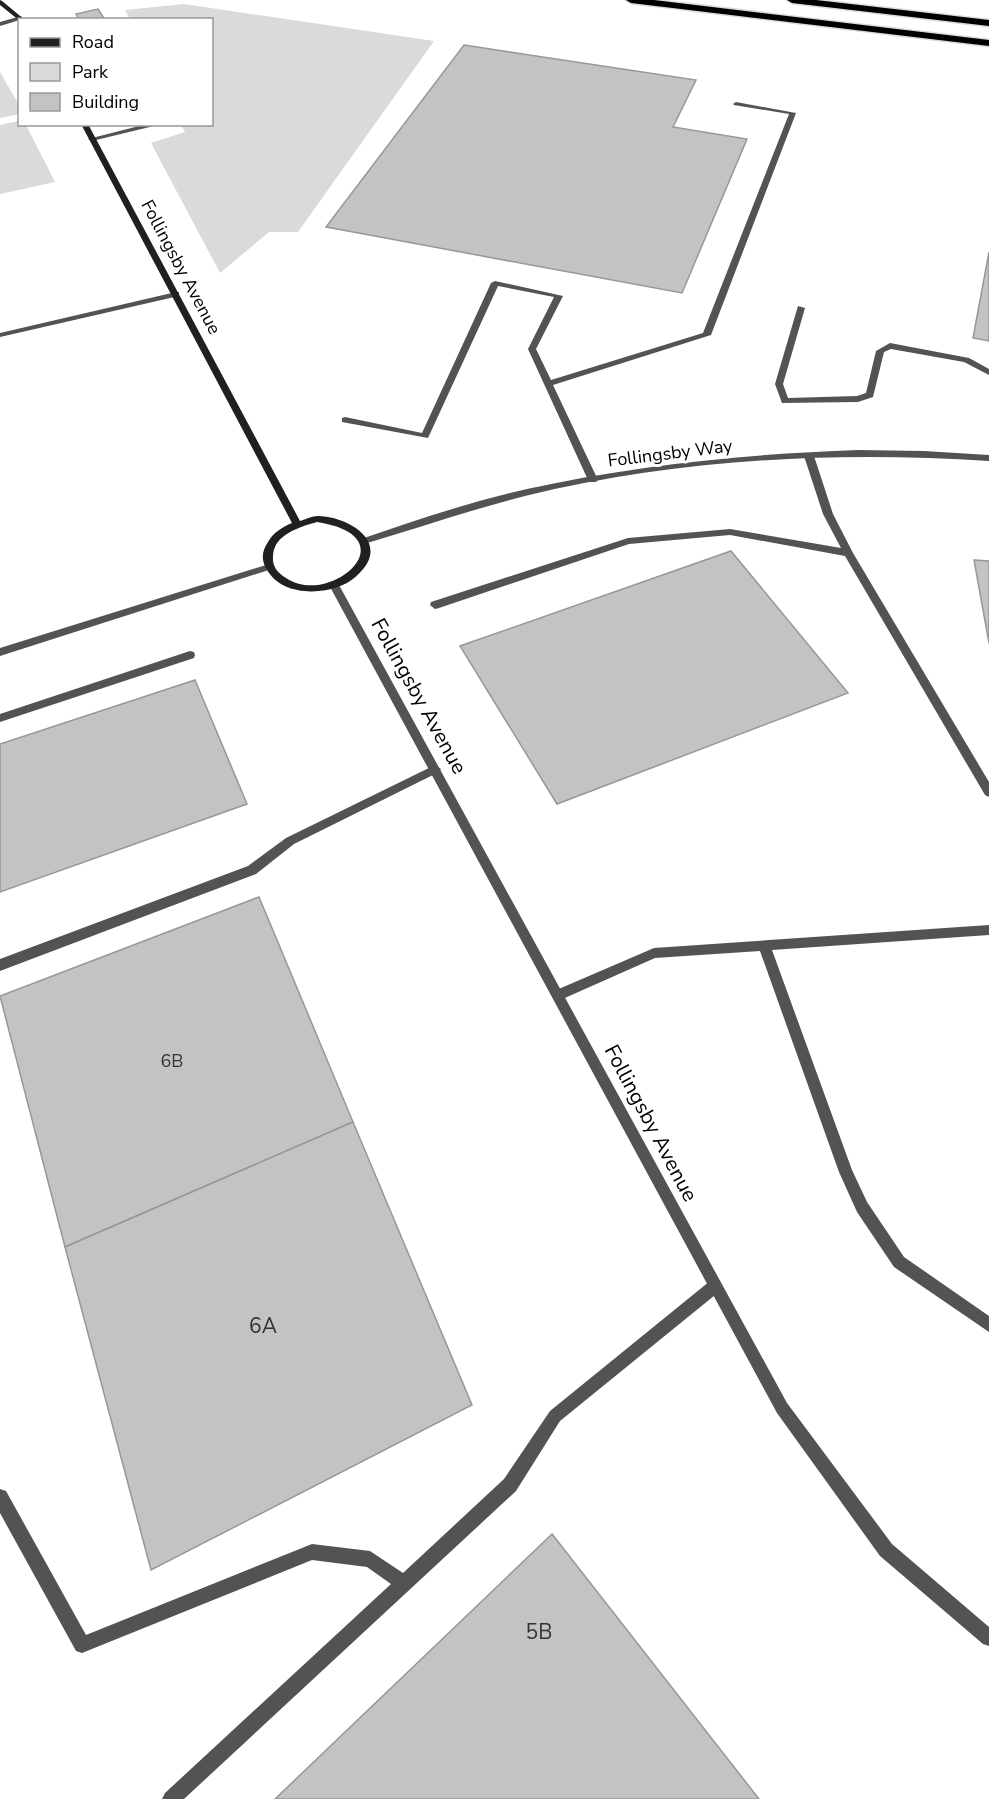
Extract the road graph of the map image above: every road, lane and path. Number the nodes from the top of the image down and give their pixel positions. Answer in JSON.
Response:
{"nodes":[{"id":1,"x":631,"y":0,"type":"edge"},
{"id":2,"x":792,"y":0,"type":"edge"},
{"id":3,"x":0,"y":2,"type":"edge"},
{"id":4,"x":21,"y":18,"type":"edge"},
{"id":5,"x":18,"y":20,"type":"edge"},
{"id":6,"x":989,"y":23,"type":"edge"},
{"id":7,"x":0,"y":24,"type":"edge"},
{"id":8,"x":989,"y":43,"type":"edge"},
{"id":9,"x":736,"y":104,"type":"dead end"},
{"id":10,"x":85,"y":126,"type":"edge"},
{"id":11,"x":150,"y":126,"type":"edge"},
{"id":12,"x":92,"y":139,"type":"junction"},
{"id":13,"x":176,"y":294,"type":"junction"},
{"id":14,"x":801,"y":308,"type":"dead end"},
{"id":15,"x":0,"y":334,"type":"edge"},
{"id":16,"x":989,"y":372,"type":"edge"},
{"id":17,"x":548,"y":384,"type":"junction"},
{"id":18,"x":345,"y":420,"type":"dead end"},
{"id":19,"x":809,"y":456,"type":"junction"},
{"id":20,"x":989,"y":459,"type":"edge"},
{"id":21,"x":593,"y":480,"type":"junction"},
{"id":22,"x":297,"y":523,"type":"junction"},
{"id":23,"x":364,"y":541,"type":"junction"},
{"id":24,"x":848,"y":552,"type":"junction"},
{"id":25,"x":269,"y":567,"type":"junction"},
{"id":26,"x":334,"y":585,"type":"junction"},
{"id":27,"x":435,"y":604,"type":"dead end"},
{"id":28,"x":0,"y":652,"type":"edge"},
{"id":29,"x":190,"y":655,"type":"dead end"},
{"id":30,"x":0,"y":718,"type":"edge"},
{"id":31,"x":435,"y":769,"type":"junction"},
{"id":32,"x":989,"y":792,"type":"edge"},
{"id":33,"x":989,"y":930,"type":"edge"},
{"id":34,"x":764,"y":946,"type":"junction"},
{"id":35,"x":0,"y":965,"type":"edge"},
{"id":36,"x":558,"y":995,"type":"junction"},
{"id":37,"x":715,"y":1286,"type":"junction"},
{"id":38,"x":989,"y":1325,"type":"edge"},
{"id":39,"x":0,"y":1497,"type":"edge"},
{"id":40,"x":404,"y":1583,"type":"junction"},
{"id":41,"x":989,"y":1638,"type":"edge"},
{"id":42,"x":171,"y":1799,"type":"edge"}],
"edges":[{"from":1,"to":8,"type":"highway"},
{"from":2,"to":6,"type":"highway"},
{"from":3,"to":4,"type":"street"},
{"from":5,"to":7,"type":"street"},
{"from":9,"to":17,"type":"street"},
{"from":10,"to":12,"type":"street","name":"Follingsby Avenue"},
{"from":11,"to":12,"type":"street"},
{"from":12,"to":13,"type":"street","name":"Follingsby Avenue"},
{"from":13,"to":15,"type":"street"},
{"from":13,"to":22,"type":"street","name":"Follingsby Avenue"},
{"from":14,"to":16,"type":"street"},
{"from":17,"to":18,"type":"street"},
{"from":17,"to":21,"type":"street"},
{"from":19,"to":20,"type":"street","name":"Follingsby Way"},
{"from":19,"to":21,"type":"street","name":"Follingsby Way"},
{"from":19,"to":24,"type":"street"},
{"from":21,"to":23,"type":"street","name":"Follingsby Way"},
{"from":22,"to":23,"type":"street"},
{"from":22,"to":25,"type":"street"},
{"from":23,"to":26,"type":"street"},
{"from":24,"to":27,"type":"street"},
{"from":24,"to":32,"type":"street"},
{"from":25,"to":26,"type":"street"},
{"from":25,"to":28,"type":"street"},
{"from":26,"to":31,"type":"street","name":"Follingsby Avenue"},
{"from":29,"to":30,"type":"street"},
{"from":31,"to":35,"type":"street"},
{"from":31,"to":36,"type":"street","name":"Follingsby Avenue"},
{"from":33,"to":34,"type":"street"},
{"from":34,"to":36,"type":"street"},
{"from":34,"to":38,"type":"street"},
{"from":36,"to":37,"type":"street","name":"Follingsby Avenue"},
{"from":37,"to":40,"type":"street"},
{"from":37,"to":41,"type":"street","name":"Follingsby Avenue"},
{"from":39,"to":40,"type":"street"},
{"from":40,"to":42,"type":"street"}]}
